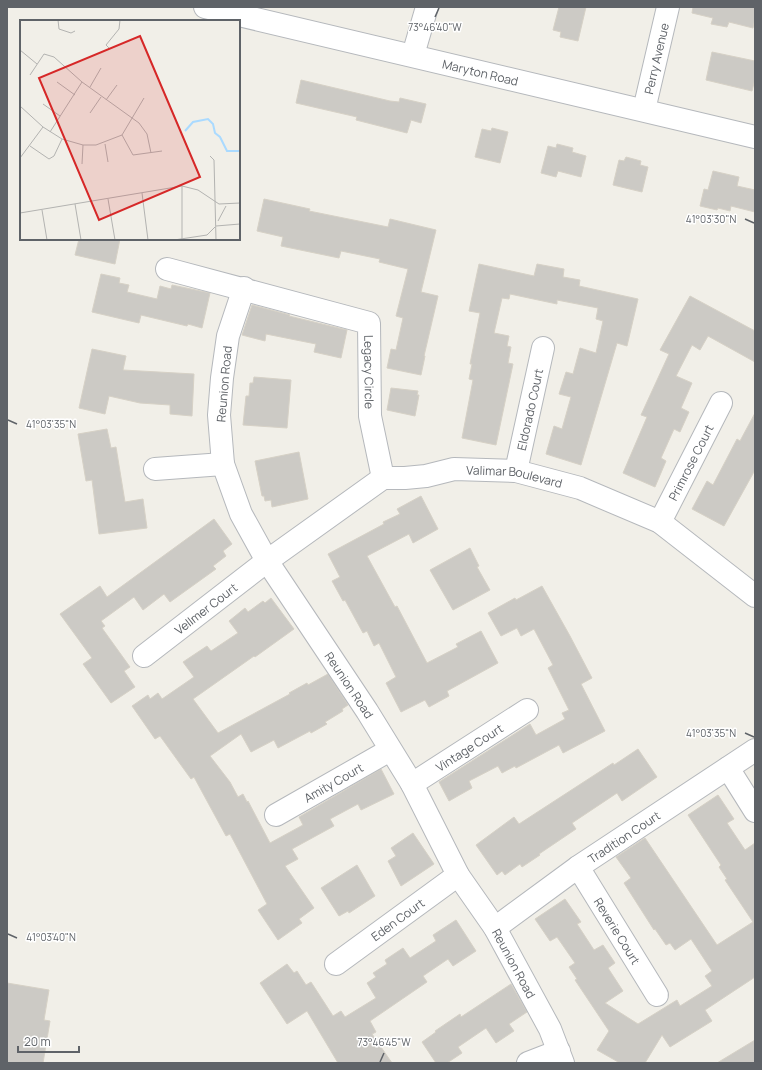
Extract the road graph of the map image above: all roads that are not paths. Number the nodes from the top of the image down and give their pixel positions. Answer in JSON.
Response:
{"nodes":[{"id":1,"x":205,"y":7,"type":"edge"},
{"id":2,"x":427,"y":7,"type":"edge"},
{"id":3,"x":668,"y":7,"type":"edge"},
{"id":4,"x":412,"y":55,"type":"junction"},
{"id":5,"x":644,"y":110,"type":"junction"},
{"id":6,"x":755,"y":137,"type":"edge"},
{"id":7,"x":167,"y":269,"type":"dead end"},
{"id":8,"x":244,"y":288,"type":"junction"},
{"id":9,"x":544,"y":348,"type":"dead end"},
{"id":10,"x":721,"y":403,"type":"dead end"},
{"id":11,"x":223,"y":464,"type":"junction"},
{"id":12,"x":155,"y":469,"type":"dead end"},
{"id":13,"x":516,"y":471,"type":"junction"},
{"id":14,"x":383,"y":478,"type":"junction"},
{"id":15,"x":660,"y":522,"type":"junction"},
{"id":16,"x":268,"y":561,"type":"junction"},
{"id":17,"x":755,"y":596,"type":"edge"},
{"id":18,"x":144,"y":656,"type":"dead end"},
{"id":19,"x":527,"y":710,"type":"dead end"},
{"id":20,"x":390,"y":750,"type":"junction"},
{"id":21,"x":755,"y":750,"type":"edge"},
{"id":22,"x":728,"y":768,"type":"junction"},
{"id":23,"x":412,"y":784,"type":"junction"},
{"id":24,"x":755,"y":811,"type":"edge"},
{"id":25,"x":276,"y":815,"type":"dead end"},
{"id":26,"x":578,"y":868,"type":"junction"},
{"id":27,"x":458,"y":875,"type":"junction"},
{"id":28,"x":494,"y":928,"type":"junction"},
{"id":29,"x":336,"y":964,"type":"dead end"},
{"id":30,"x":657,"y":995,"type":"dead end"},
{"id":31,"x":561,"y":1057,"type":"edge"},
{"id":32,"x":528,"y":1063,"type":"edge"}],
"edges":[{"from":1,"to":4,"type":"street","name":"Maryton Road"},
{"from":2,"to":4,"type":"street"},
{"from":3,"to":5,"type":"street","name":"Perry Avenue"},
{"from":4,"to":5,"type":"street","name":"Maryton Road"},
{"from":5,"to":6,"type":"street","name":"Maryton Road"},
{"from":7,"to":8,"type":"street"},
{"from":8,"to":11,"type":"street","name":"Reunion Road"},
{"from":8,"to":14,"type":"street","name":"Legacy Circle"},
{"from":9,"to":13,"type":"street","name":"Eldorado Court"},
{"from":10,"to":15,"type":"street","name":"Primrose Court"},
{"from":11,"to":12,"type":"street"},
{"from":11,"to":16,"type":"street","name":"Reunion Road"},
{"from":13,"to":14,"type":"street","name":"Valimar Boulevard"},
{"from":13,"to":15,"type":"street","name":"Valimar Boulevard"},
{"from":14,"to":16,"type":"street"},
{"from":15,"to":17,"type":"street","name":"Valimar Boulevard"},
{"from":16,"to":18,"type":"street","name":"Vellmer Court"},
{"from":16,"to":20,"type":"street","name":"Reunion Road"},
{"from":19,"to":23,"type":"street","name":"Vintage Court"},
{"from":20,"to":23,"type":"street","name":"Reunion Road"},
{"from":20,"to":25,"type":"street","name":"Amity Court"},
{"from":21,"to":22,"type":"street","name":"Tradition Court"},
{"from":22,"to":24,"type":"street"},
{"from":22,"to":26,"type":"street","name":"Tradition Court"},
{"from":23,"to":27,"type":"street","name":"Reunion Road"},
{"from":26,"to":28,"type":"street","name":"Tradition Court"},
{"from":26,"to":30,"type":"street","name":"Reverie Court"},
{"from":27,"to":28,"type":"street","name":"Reunion Road"},
{"from":27,"to":29,"type":"street","name":"Eden Court"},
{"from":28,"to":31,"type":"street","name":"Reunion Road"},
{"from":31,"to":32,"type":"street"}]}
